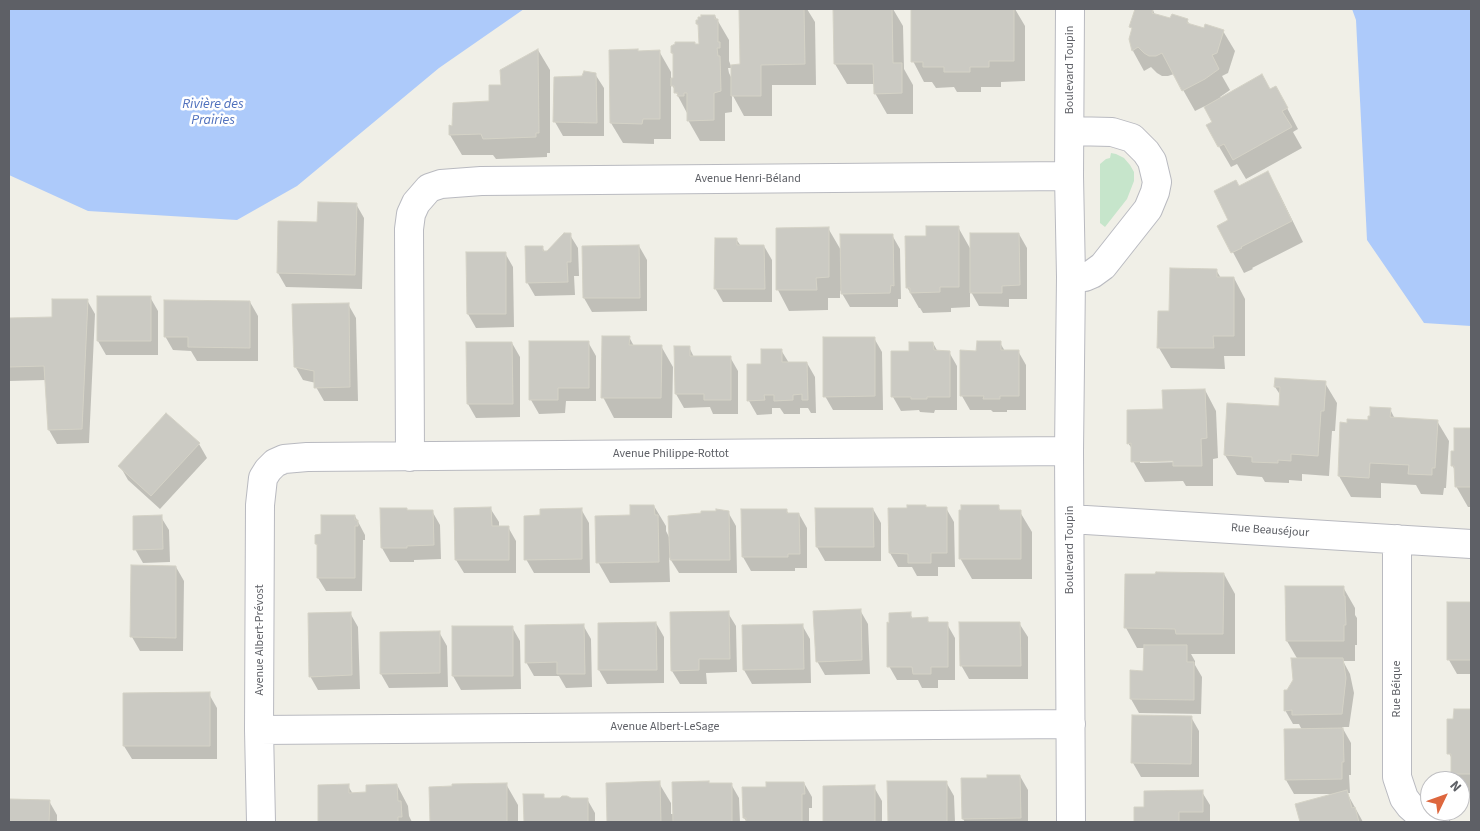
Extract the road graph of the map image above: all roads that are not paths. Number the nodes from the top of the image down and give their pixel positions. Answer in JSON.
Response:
{"nodes":[{"id":1,"x":1070,"y":9,"type":"edge"},
{"id":2,"x":1070,"y":131,"type":"junction"},
{"id":3,"x":1069,"y":176,"type":"junction"},
{"id":4,"x":1071,"y":278,"type":"junction"},
{"id":5,"x":1069,"y":451,"type":"junction"},
{"id":6,"x":410,"y":457,"type":"junction"},
{"id":7,"x":275,"y":463,"type":"joint"},
{"id":8,"x":1070,"y":518,"type":"junction"},
{"id":9,"x":1396,"y":539,"type":"junction"},
{"id":10,"x":1471,"y":544,"type":"edge"},
{"id":11,"x":1071,"y":724,"type":"junction"},
{"id":12,"x":259,"y":730,"type":"junction"},
{"id":13,"x":261,"y":822,"type":"edge"},
{"id":14,"x":1071,"y":822,"type":"edge"},
{"id":15,"x":1435,"y":822,"type":"edge"}],
"edges":[{"from":1,"to":2,"type":"street","name":"Boulevard Toupin"},
{"from":2,"to":3,"type":"street","name":"Boulevard Toupin"},
{"from":2,"to":4,"type":"street","name":"Boulevard Toupin"},
{"from":3,"to":4,"type":"street","name":"Boulevard Toupin"},
{"from":3,"to":6,"type":"street","name":"Avenue Henri-Béland"},
{"from":4,"to":5,"type":"street","name":"Boulevard Toupin"},
{"from":5,"to":6,"type":"street","name":"Avenue Philippe-Rottot"},
{"from":5,"to":8,"type":"street","name":"Boulevard Toupin"},
{"from":6,"to":7,"type":"street","name":"Avenue Philippe-Rottot"},
{"from":7,"to":12,"type":"street","name":"Avenue Albert-Prévost"},
{"from":8,"to":9,"type":"street","name":"Rue Beauséjour"},
{"from":8,"to":11,"type":"street","name":"Boulevard Toupin"},
{"from":9,"to":10,"type":"street","name":"Rue Beauséjour"},
{"from":9,"to":15,"type":"street","name":"Rue Béique"},
{"from":11,"to":12,"type":"street","name":"Avenue Albert-LeSage"},
{"from":11,"to":14,"type":"street","name":"Boulevard Toupin"},
{"from":12,"to":13,"type":"street","name":"Avenue Albert-Prévost"}]}
